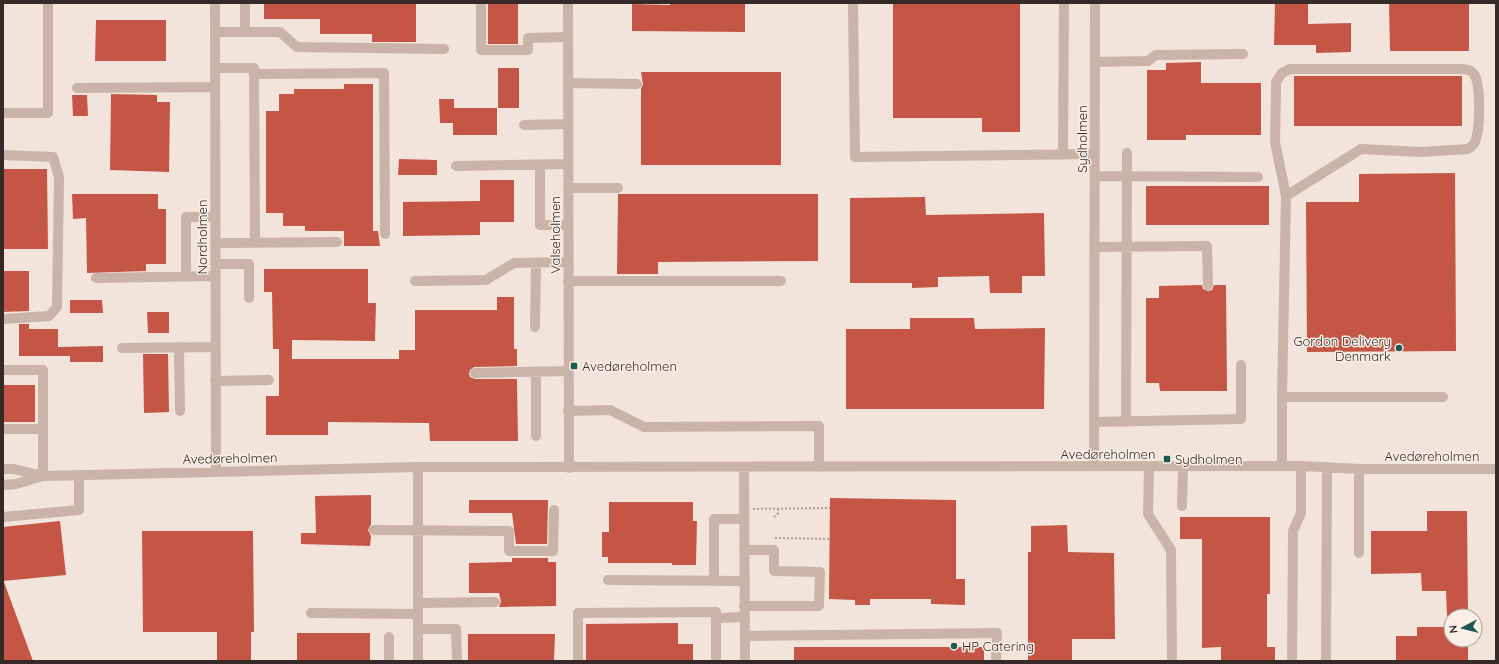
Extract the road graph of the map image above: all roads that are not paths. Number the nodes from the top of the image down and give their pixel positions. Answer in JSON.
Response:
{"nodes":[{"id":1,"x":48,"y":3,"type":"edge"},
{"id":2,"x":215,"y":3,"type":"edge"},
{"id":3,"x":245,"y":3,"type":"edge"},
{"id":4,"x":481,"y":3,"type":"edge"},
{"id":5,"x":568,"y":3,"type":"edge"},
{"id":6,"x":853,"y":3,"type":"edge"},
{"id":7,"x":1064,"y":3,"type":"edge"},
{"id":8,"x":1095,"y":3,"type":"edge"},
{"id":9,"x":215,"y":32,"type":"junction"},
{"id":10,"x":245,"y":32,"type":"junction"},
{"id":11,"x":568,"y":37,"type":"junction"},
{"id":12,"x":444,"y":49,"type":"dead end"},
{"id":13,"x":1243,"y":54,"type":"dead end"},
{"id":14,"x":1095,"y":62,"type":"junction"},
{"id":15,"x":215,"y":68,"type":"junction"},
{"id":16,"x":254,"y":74,"type":"junction"},
{"id":17,"x":568,"y":83,"type":"junction"},
{"id":18,"x":637,"y":84,"type":"dead end"},
{"id":19,"x":215,"y":87,"type":"junction"},
{"id":20,"x":77,"y":88,"type":"dead end"},
{"id":21,"x":3,"y":113,"type":"edge"},
{"id":22,"x":568,"y":124,"type":"junction"},
{"id":23,"x":524,"y":125,"type":"dead end"},
{"id":24,"x":1127,"y":153,"type":"dead end"},
{"id":25,"x":1095,"y":154,"type":"junction"},
{"id":26,"x":3,"y":155,"type":"edge"},
{"id":27,"x":1063,"y":155,"type":"junction"},
{"id":28,"x":568,"y":164,"type":"junction"},
{"id":29,"x":540,"y":165,"type":"junction"},
{"id":30,"x":456,"y":166,"type":"dead end"},
{"id":31,"x":1095,"y":176,"type":"junction"},
{"id":32,"x":1127,"y":177,"type":"junction"},
{"id":33,"x":1258,"y":177,"type":"dead end"},
{"id":34,"x":568,"y":188,"type":"junction"},
{"id":35,"x":618,"y":188,"type":"dead end"},
{"id":36,"x":1286,"y":196,"type":"junction"},
{"id":37,"x":215,"y":217,"type":"junction"},
{"id":38,"x":568,"y":225,"type":"junction"},
{"id":39,"x":385,"y":234,"type":"dead end"},
{"id":40,"x":337,"y":242,"type":"dead end"},
{"id":41,"x":215,"y":243,"type":"junction"},
{"id":42,"x":255,"y":243,"type":"junction"},
{"id":43,"x":1095,"y":247,"type":"junction"},
{"id":44,"x":1126,"y":247,"type":"junction"},
{"id":45,"x":568,"y":262,"type":"junction"},
{"id":46,"x":536,"y":263,"type":"junction"},
{"id":47,"x":215,"y":264,"type":"junction"},
{"id":48,"x":186,"y":276,"type":"junction"},
{"id":49,"x":215,"y":276,"type":"junction"},
{"id":50,"x":96,"y":278,"type":"dead end"},
{"id":51,"x":414,"y":280,"type":"dead end"},
{"id":52,"x":781,"y":281,"type":"dead end"},
{"id":53,"x":568,"y":282,"type":"junction"},
{"id":54,"x":1208,"y":285,"type":"dead end"},
{"id":55,"x":249,"y":298,"type":"dead end"},
{"id":56,"x":3,"y":319,"type":"edge"},
{"id":57,"x":536,"y":327,"type":"dead end"},
{"id":58,"x":179,"y":347,"type":"junction"},
{"id":59,"x":215,"y":347,"type":"junction"},
{"id":60,"x":122,"y":348,"type":"dead end"},
{"id":61,"x":1242,"y":365,"type":"dead end"},
{"id":62,"x":3,"y":370,"type":"edge"},
{"id":63,"x":536,"y":372,"type":"junction"},
{"id":64,"x":568,"y":372,"type":"junction"},
{"id":65,"x":475,"y":373,"type":"dead end"},
{"id":66,"x":269,"y":380,"type":"dead end"},
{"id":67,"x":215,"y":381,"type":"junction"},
{"id":68,"x":1282,"y":397,"type":"junction"},
{"id":69,"x":1443,"y":398,"type":"dead end"},
{"id":70,"x":568,"y":411,"type":"junction"},
{"id":71,"x":180,"y":412,"type":"dead end"},
{"id":72,"x":1094,"y":422,"type":"junction"},
{"id":73,"x":1126,"y":422,"type":"junction"},
{"id":74,"x":3,"y":429,"type":"edge"},
{"id":75,"x":43,"y":429,"type":"junction"},
{"id":76,"x":536,"y":436,"type":"dead end"},
{"id":77,"x":1094,"y":466,"type":"junction"},
{"id":78,"x":1282,"y":466,"type":"junction"},
{"id":79,"x":1301,"y":466,"type":"junction"},
{"id":80,"x":418,"y":467,"type":"junction"},
{"id":81,"x":744,"y":467,"type":"junction"},
{"id":82,"x":819,"y":467,"type":"junction"},
{"id":83,"x":1149,"y":467,"type":"junction"},
{"id":84,"x":1183,"y":467,"type":"junction"},
{"id":85,"x":1327,"y":467,"type":"junction"},
{"id":86,"x":569,"y":468,"type":"junction"},
{"id":87,"x":3,"y":469,"type":"edge"},
{"id":88,"x":1359,"y":469,"type":"junction"},
{"id":89,"x":1496,"y":469,"type":"edge"},
{"id":90,"x":216,"y":471,"type":"junction"},
{"id":91,"x":79,"y":475,"type":"junction"},
{"id":92,"x":43,"y":476,"type":"junction"},
{"id":93,"x":3,"y":485,"type":"edge"},
{"id":94,"x":1182,"y":506,"type":"dead end"},
{"id":95,"x":554,"y":510,"type":"dead end"},
{"id":96,"x":744,"y":514,"type":"junction"},
{"id":97,"x":3,"y":517,"type":"edge"},
{"id":98,"x":374,"y":530,"type":"dead end"},
{"id":99,"x":418,"y":530,"type":"junction"},
{"id":100,"x":744,"y":550,"type":"junction"},
{"id":101,"x":1359,"y":553,"type":"dead end"},
{"id":102,"x":608,"y":580,"type":"dead end"},
{"id":103,"x":714,"y":581,"type":"junction"},
{"id":104,"x":744,"y":581,"type":"junction"},
{"id":105,"x":495,"y":602,"type":"dead end"},
{"id":106,"x":418,"y":603,"type":"junction"},
{"id":107,"x":744,"y":606,"type":"junction"},
{"id":108,"x":311,"y":613,"type":"dead end"},
{"id":109,"x":418,"y":614,"type":"junction"},
{"id":110,"x":716,"y":618,"type":"junction"},
{"id":111,"x":744,"y":618,"type":"junction"},
{"id":112,"x":418,"y":629,"type":"junction"},
{"id":113,"x":745,"y":636,"type":"junction"},
{"id":114,"x":389,"y":637,"type":"dead end"},
{"id":115,"x":389,"y":661,"type":"edge"},
{"id":116,"x":418,"y":661,"type":"edge"},
{"id":117,"x":457,"y":661,"type":"edge"},
{"id":118,"x":578,"y":661,"type":"edge"},
{"id":119,"x":716,"y":661,"type":"edge"},
{"id":120,"x":745,"y":661,"type":"edge"},
{"id":121,"x":996,"y":661,"type":"edge"},
{"id":122,"x":1172,"y":661,"type":"edge"},
{"id":123,"x":1292,"y":661,"type":"edge"},
{"id":124,"x":1326,"y":661,"type":"edge"}],
"edges":[{"from":1,"to":21,"type":"street"},
{"from":2,"to":9,"type":"street","name":"Nordholmen"},
{"from":3,"to":10,"type":"street"},
{"from":4,"to":11,"type":"street"},
{"from":5,"to":11,"type":"street","name":"Valseholmen"},
{"from":6,"to":27,"type":"street"},
{"from":7,"to":27,"type":"street"},
{"from":8,"to":14,"type":"street","name":"Sydholmen"},
{"from":9,"to":10,"type":"street"},
{"from":9,"to":15,"type":"street","name":"Nordholmen"},
{"from":10,"to":12,"type":"street"},
{"from":11,"to":17,"type":"street","name":"Valseholmen"},
{"from":13,"to":14,"type":"street"},
{"from":14,"to":25,"type":"street","name":"Sydholmen"},
{"from":15,"to":16,"type":"street"},
{"from":15,"to":19,"type":"street","name":"Nordholmen"},
{"from":16,"to":39,"type":"street"},
{"from":16,"to":42,"type":"street"},
{"from":17,"to":18,"type":"street"},
{"from":17,"to":22,"type":"street","name":"Valseholmen"},
{"from":19,"to":20,"type":"street"},
{"from":19,"to":37,"type":"street","name":"Nordholmen"},
{"from":22,"to":23,"type":"street"},
{"from":22,"to":28,"type":"street","name":"Valseholmen"},
{"from":24,"to":32,"type":"street"},
{"from":25,"to":27,"type":"street"},
{"from":25,"to":31,"type":"street","name":"Sydholmen"},
{"from":26,"to":56,"type":"street"},
{"from":28,"to":29,"type":"street"},
{"from":28,"to":34,"type":"street","name":"Valseholmen"},
{"from":29,"to":30,"type":"street"},
{"from":29,"to":38,"type":"street"},
{"from":31,"to":32,"type":"street"},
{"from":31,"to":43,"type":"street","name":"Sydholmen"},
{"from":32,"to":33,"type":"street"},
{"from":32,"to":44,"type":"street"},
{"from":34,"to":35,"type":"street"},
{"from":34,"to":38,"type":"street","name":"Valseholmen"},
{"from":36,"to":36,"type":"street"},
{"from":36,"to":68,"type":"street"},
{"from":37,"to":41,"type":"street","name":"Nordholmen"},
{"from":37,"to":48,"type":"street"},
{"from":38,"to":45,"type":"street","name":"Valseholmen"},
{"from":40,"to":42,"type":"street"},
{"from":41,"to":42,"type":"street"},
{"from":41,"to":47,"type":"street","name":"Nordholmen"},
{"from":43,"to":44,"type":"street"},
{"from":43,"to":72,"type":"street","name":"Sydholmen"},
{"from":44,"to":54,"type":"street"},
{"from":44,"to":73,"type":"street"},
{"from":45,"to":46,"type":"street"},
{"from":45,"to":53,"type":"street","name":"Valseholmen"},
{"from":46,"to":51,"type":"street"},
{"from":46,"to":57,"type":"street"},
{"from":47,"to":49,"type":"street","name":"Nordholmen"},
{"from":47,"to":55,"type":"street"},
{"from":48,"to":49,"type":"street"},
{"from":48,"to":50,"type":"street"},
{"from":49,"to":59,"type":"street","name":"Nordholmen"},
{"from":52,"to":53,"type":"street"},
{"from":53,"to":64,"type":"street","name":"Valseholmen"},
{"from":58,"to":59,"type":"street"},
{"from":58,"to":60,"type":"street"},
{"from":58,"to":71,"type":"street"},
{"from":59,"to":67,"type":"street","name":"Nordholmen"},
{"from":61,"to":73,"type":"street"},
{"from":62,"to":75,"type":"street"},
{"from":63,"to":64,"type":"street"},
{"from":63,"to":65,"type":"street"},
{"from":63,"to":76,"type":"street"},
{"from":64,"to":70,"type":"street","name":"Valseholmen"},
{"from":66,"to":67,"type":"street"},
{"from":67,"to":90,"type":"street","name":"Nordholmen"},
{"from":68,"to":69,"type":"street"},
{"from":68,"to":78,"type":"street"},
{"from":70,"to":82,"type":"street"},
{"from":70,"to":86,"type":"street","name":"Valseholmen"},
{"from":72,"to":73,"type":"street"},
{"from":72,"to":77,"type":"street","name":"Sydholmen"},
{"from":74,"to":75,"type":"street"},
{"from":75,"to":92,"type":"street"},
{"from":77,"to":82,"type":"street","name":"Avedøreholmen"},
{"from":77,"to":83,"type":"street","name":"Avedøreholmen"},
{"from":78,"to":79,"type":"street","name":"Avedøreholmen"},
{"from":78,"to":84,"type":"street","name":"Avedøreholmen"},
{"from":79,"to":85,"type":"street","name":"Avedøreholmen"},
{"from":79,"to":123,"type":"street"},
{"from":80,"to":86,"type":"street","name":"Avedøreholmen"},
{"from":80,"to":90,"type":"street","name":"Avedøreholmen"},
{"from":80,"to":99,"type":"street"},
{"from":81,"to":82,"type":"street","name":"Avedøreholmen"},
{"from":81,"to":86,"type":"street","name":"Avedøreholmen"},
{"from":81,"to":96,"type":"street"},
{"from":83,"to":84,"type":"street","name":"Avedøreholmen"},
{"from":83,"to":122,"type":"street"},
{"from":84,"to":94,"type":"street"},
{"from":85,"to":88,"type":"street","name":"Avedøreholmen"},
{"from":85,"to":124,"type":"street"},
{"from":87,"to":92,"type":"street","name":"Avedøreholmen"},
{"from":88,"to":89,"type":"street","name":"Avedøreholmen"},
{"from":88,"to":101,"type":"street"},
{"from":90,"to":91,"type":"street","name":"Avedøreholmen"},
{"from":91,"to":92,"type":"street","name":"Avedøreholmen"},
{"from":91,"to":97,"type":"street"},
{"from":92,"to":93,"type":"street","name":"Avedøreholmen"},
{"from":95,"to":99,"type":"street"},
{"from":96,"to":100,"type":"street"},
{"from":96,"to":103,"type":"street"},
{"from":98,"to":99,"type":"street"},
{"from":99,"to":106,"type":"street"},
{"from":100,"to":104,"type":"street"},
{"from":100,"to":107,"type":"street"},
{"from":102,"to":103,"type":"street"},
{"from":103,"to":104,"type":"street"},
{"from":104,"to":107,"type":"street"},
{"from":105,"to":106,"type":"street"},
{"from":106,"to":109,"type":"street"},
{"from":107,"to":111,"type":"street"},
{"from":108,"to":109,"type":"street"},
{"from":109,"to":112,"type":"street"},
{"from":110,"to":111,"type":"street"},
{"from":110,"to":118,"type":"street"},
{"from":110,"to":119,"type":"street"},
{"from":111,"to":113,"type":"street"},
{"from":112,"to":116,"type":"street"},
{"from":112,"to":117,"type":"street"},
{"from":113,"to":120,"type":"street"},
{"from":113,"to":121,"type":"street"},
{"from":114,"to":115,"type":"street"}]}
